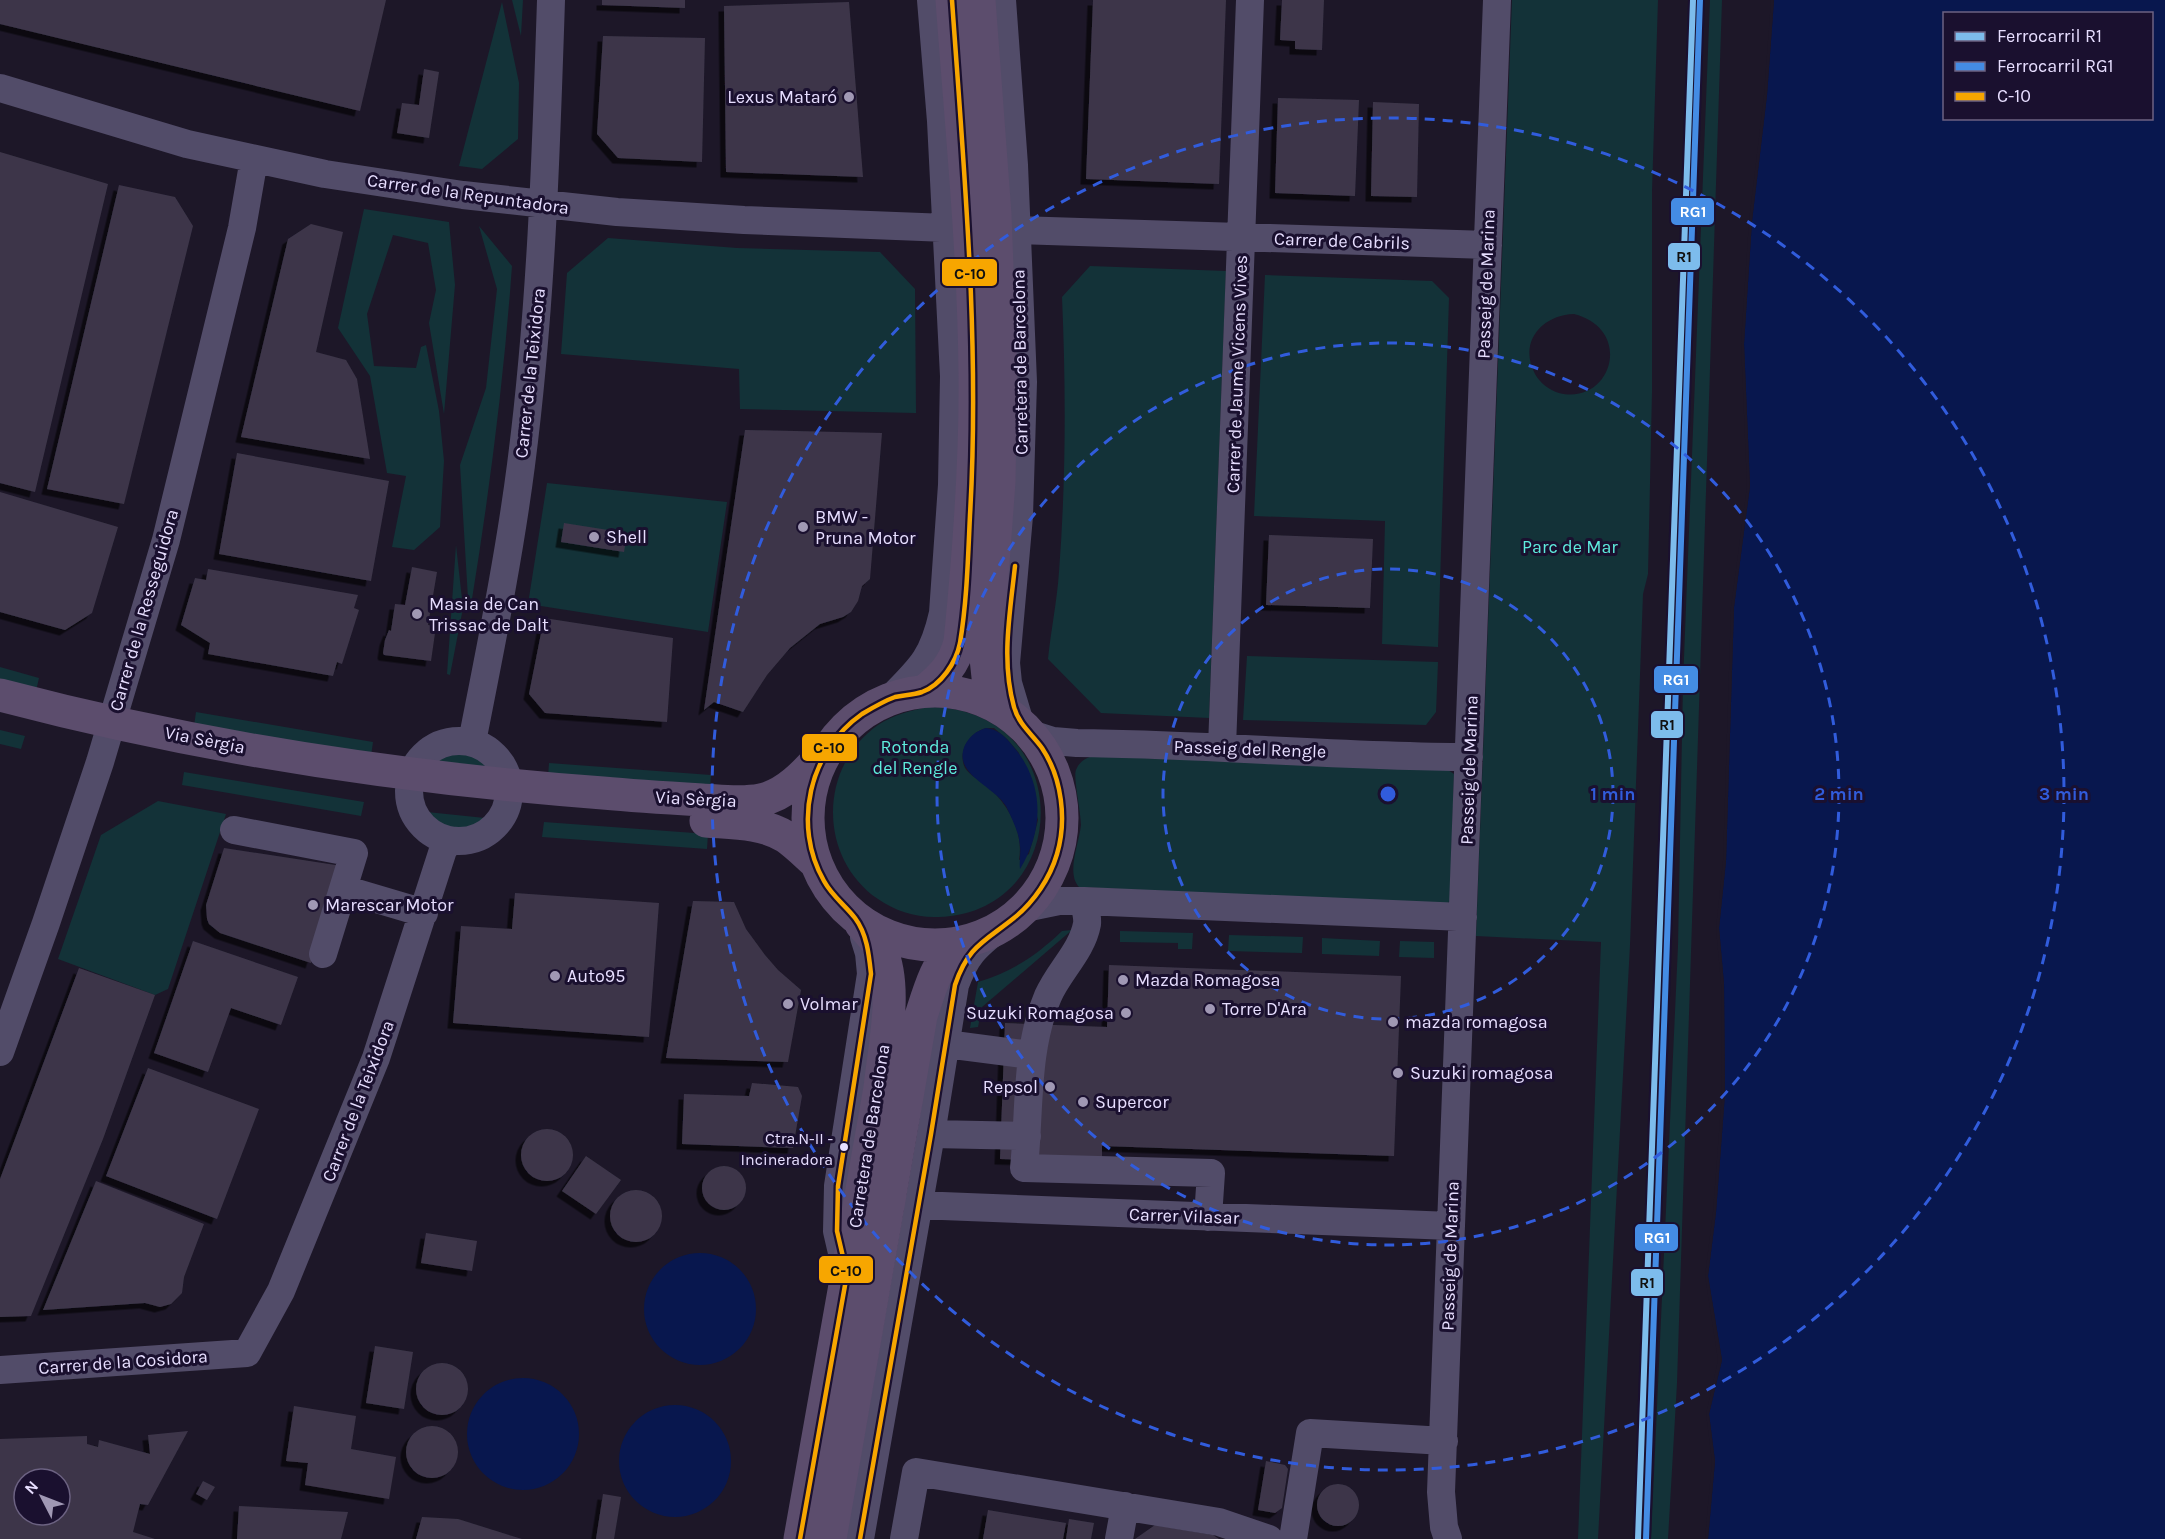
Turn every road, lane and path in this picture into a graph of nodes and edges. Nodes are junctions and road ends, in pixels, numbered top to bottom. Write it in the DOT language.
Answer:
graph roads {
  1 [pos="551,0"];
  2 [pos="931,0"];
  3 [pos="952,0"];
  4 [pos="980,0"];
  5 [pos="1002,0"];
  6 [pos="1250,0"];
  7 [pos="1497,0"];
  8 [pos="0,88"];
  9 [pos="254,159"];
  10 [pos="544,205"];
  11 [pos="947,228"];
  12 [pos="1017,230"];
  13 [pos="1242,237"];
  14 [pos="1488,245"];
  15 [pos="925,691"];
  16 [pos="0,695"];
  17 [pos="891,698"];
  18 [pos="0,717"];
  19 [pos="1016,722"];
  20 [pos="109,732"];
  21 [pos="472,742"];
  22 [pos="1222,747"];
  23 [pos="828,748"];
  24 [pos="1469,757"];
  25 [pos="410,785"];
  26 [pos="508,796"];
  27 [pos="234,830"];
  28 [pos="450,840"];
  29 [pos="815,862"];
  30 [pos="343,890"];
  31 [pos="1084,901"];
  32 [pos="1025,908"];
  33 [pos="424,913"];
  34 [pos="1463,917"];
  35 [pos="856,919"];
  36 [pos="999,928"];
  37 [pos="957,943"];
  38 [pos="323,954"];
  39 [pos="945,1044"];
  40 [pos="0,1052"];
  41 [pos="1031,1054"];
  42 [pos="931,1134"];
  43 [pos="1027,1136"];
  44 [pos="917,1205"];
  45 [pos="1208,1217"];
  46 [pos="1451,1226"];
  47 [pos="247,1353"];
  48 [pos="0,1370"];
  49 [pos="1444,1441"];
  50 [pos="1125,1506"];
  51 [pos="802,1528"];
  52 [pos="780,1539"];
  53 [pos="830,1539"];
  54 [pos="860,1539"];
  55 [pos="904,1539"];
  56 [pos="1119,1539"];
  57 [pos="1269,1539"];
  58 [pos="1293,1539"];
  59 [pos="1448,1539"];
  1 -- 10 [label="street, Carrer de la Teixidora"];
  2 -- 11 [label="street"];
  3 -- 15 [label="main road"];
  4 -- 19 [label="main road"];
  5 -- 12 [label="street, Carretera de Barcelona"];
  6 -- 13 [label="street, Carrer de Jaume Vicens Vives"];
  7 -- 14 [label="street, Passeig de Marina"];
  8 -- 9 [label="street, Carrer de la Repuntadora"];
  9 -- 10 [label="street, Carrer de la Repuntadora"];
  9 -- 20 [label="street, Carrer de la Resseguidora"];
  10 -- 11 [label="street, Carrer de la Repuntadora"];
  10 -- 21 [label="street, Carrer de la Teixidora"];
  11 -- 17 [label="street"];
  12 -- 13 [label="street, Carrer de Cabrils"];
  12 -- 19 [label="street, Carretera de Barcelona"];
  13 -- 14 [label="street, Carrer de Cabrils"];
  13 -- 22 [label="street, Carrer de Jaume Vicens Vives"];
  14 -- 24 [label="street, Passeig de Marina"];
  15 -- 17 [label="main road"];
  15 -- 19 [label="main road"];
  16 -- 20 [label="main road, Via Sèrgia"];
  17 -- 23 [label="main road"];
  18 -- 20 [label="main road, Via Sèrgia"];
  19 -- 22 [label="street, Passeig del Rengle"];
  19 -- 32 [label="main road"];
  20 -- 25 [label="main road, Via Sèrgia"];
  20 -- 40 [label="street, Carrer de la Resseguidora"];
  21 -- 25 [label="street"];
  21 -- 26 [label="street"];
  22 -- 24 [label="street, Passeig del Rengle"];
  23 -- 26 [label="main road, Via Sèrgia"];
  23 -- 29 [label="main road"];
  24 -- 34 [label="street, Passeig de Marina"];
  25 -- 26 [label="main road, Via Sèrgia"];
  25 -- 28 [label="street"];
  26 -- 28 [label="street"];
  26 -- 29 [label="main road, Via Sèrgia"];
  27 -- 30 [label="street"];
  28 -- 33 [label="street, Carrer de la Teixidora"];
  29 -- 35 [label="main road"];
  30 -- 33 [label="street"];
  30 -- 38 [label="street"];
  31 -- 32 [label="street"];
  31 -- 34 [label="street"];
  31 -- 41 [label="street"];
  32 -- 36 [label="main road"];
  33 -- 47 [label="street, Carrer de la Teixidora"];
  34 -- 46 [label="street, Passeig de Marina"];
  35 -- 37 [label="main road"];
  35 -- 51 [label="main road, Carretera de Barcelona"];
  36 -- 37 [label="main road"];
  36 -- 39 [label="street"];
  37 -- 53 [label="main road, Carretera de Barcelona"];
  39 -- 41 [label="street"];
  39 -- 42 [label="street"];
  41 -- 43 [label="street"];
  42 -- 43 [label="street"];
  42 -- 44 [label="street"];
  43 -- 45 [label="street"];
  44 -- 45 [label="street, Carrer Vilasar"];
  44 -- 54 [label="street"];
  45 -- 46 [label="street, Carrer Vilasar"];
  46 -- 49 [label="street, Passeig de Marina"];
  47 -- 48 [label="street, Carrer de la Cosidora"];
  49 -- 58 [label="street"];
  49 -- 59 [label="street, Passeig de Marina"];
  50 -- 55 [label="street"];
  50 -- 56 [label="street"];
  50 -- 57 [label="street"];
  51 -- 52 [label="street"];
}
